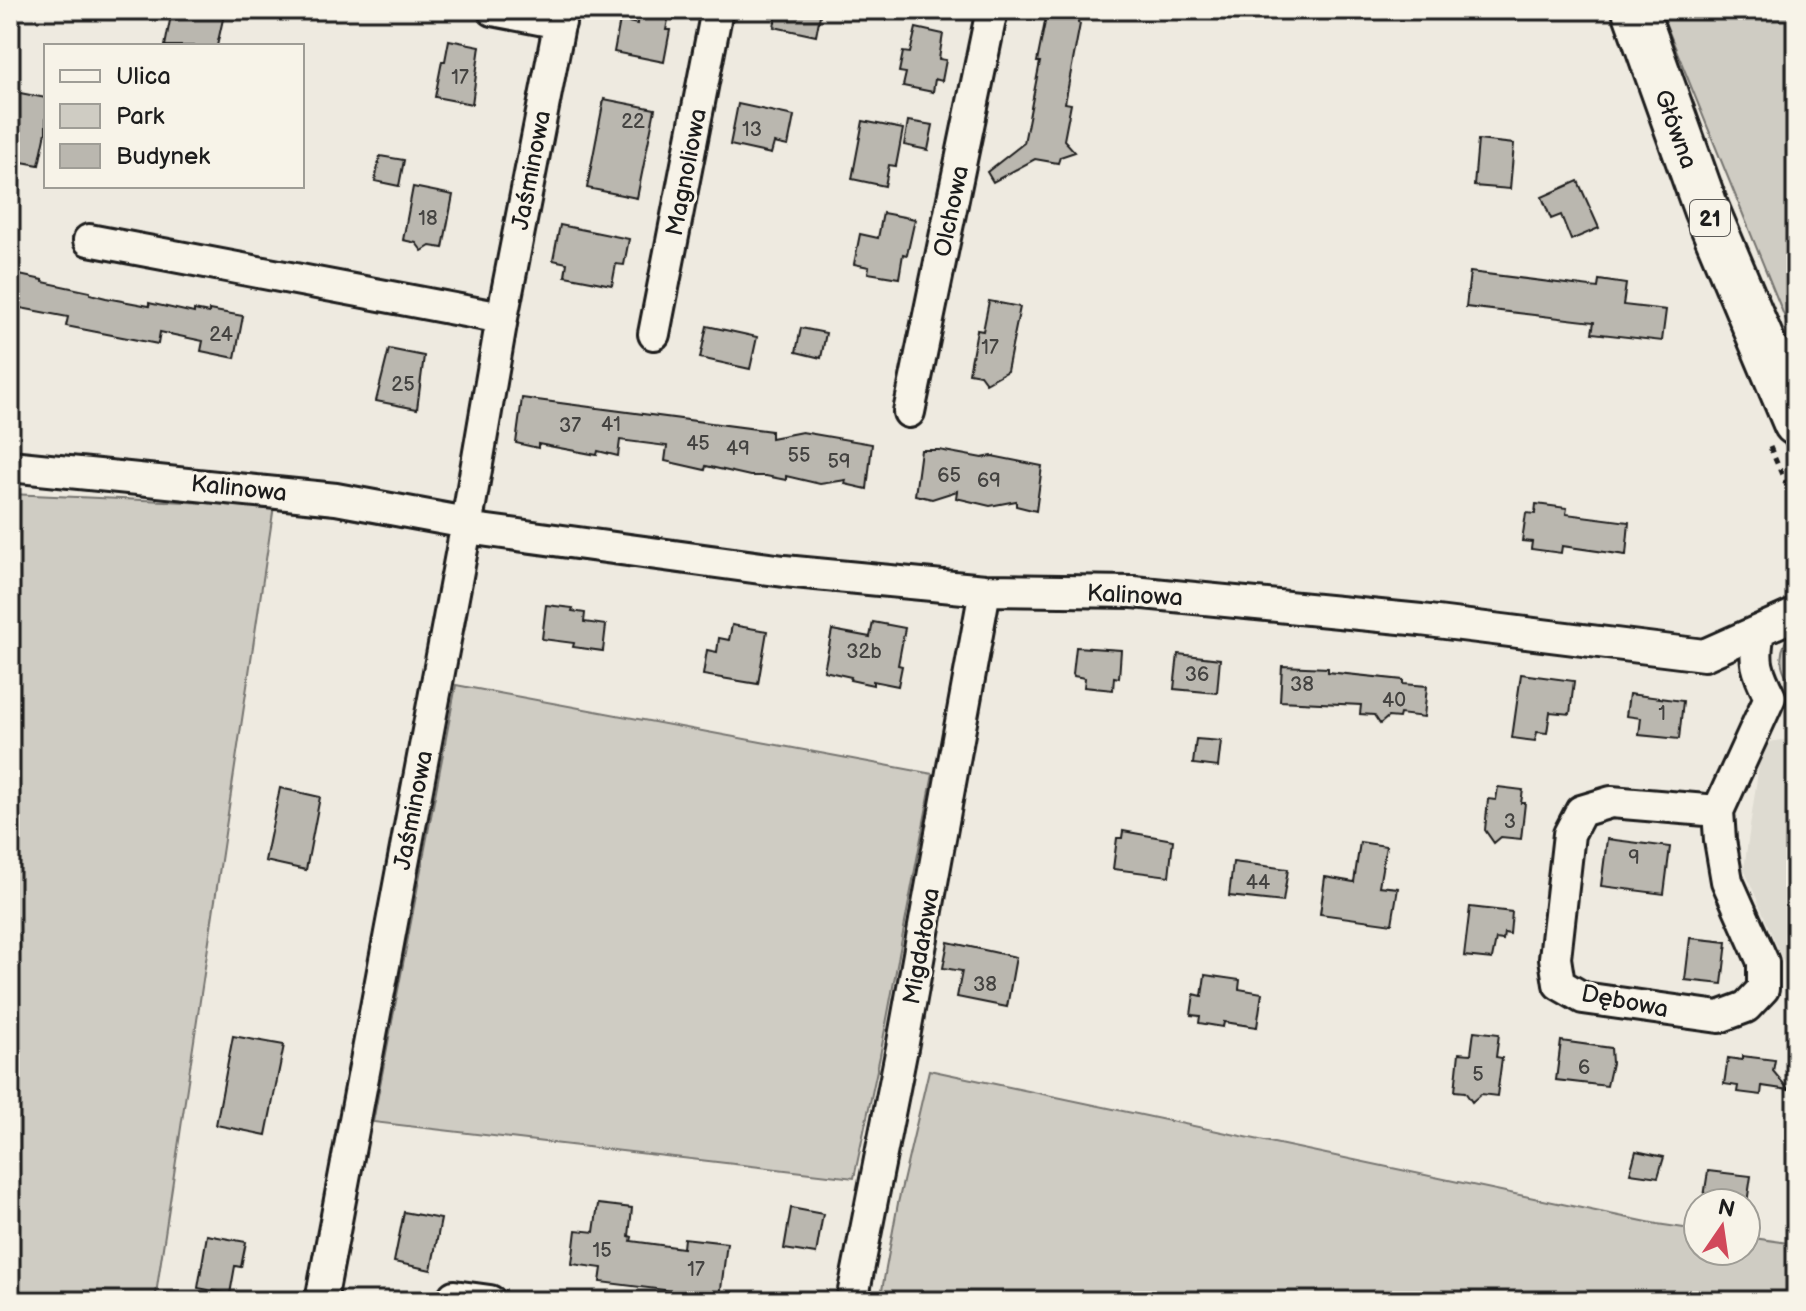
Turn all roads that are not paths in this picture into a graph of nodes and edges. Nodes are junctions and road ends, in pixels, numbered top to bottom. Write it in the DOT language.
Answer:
graph roads {
  1 [pos="493,10"];
  2 [pos="717,10"];
  3 [pos="992,10"];
  4 [pos="1635,10"];
  5 [pos="561,16"];
  6 [pos="89,240"];
  7 [pos="502,318"];
  8 [pos="654,334"];
  9 [pos="909,412"];
  10 [pos="1796,423"];
  11 [pos="10,466"];
  12 [pos="466,526"];
  13 [pos="985,590"];
  14 [pos="1796,614"];
  15 [pos="1759,632"];
  16 [pos="1783,700"];
  17 [pos="1718,811"];
  18 [pos="454,1296"];
  19 [pos="321,1301"];
  20 [pos="490,1301"];
  21 [pos="852,1301"];
  1 -- 5 [label="street, Jaśminowa"];
  2 -- 8 [label="street, Magnoliowa"];
  3 -- 9 [label="street, Olchowa"];
  4 -- 10 [label="main road, Główna / 21"];
  5 -- 7 [label="street, Jaśminowa"];
  6 -- 7 [label="street"];
  7 -- 12 [label="street, Jaśminowa"];
  11 -- 12 [label="street, Kalinowa"];
  12 -- 13 [label="street, Kalinowa"];
  12 -- 19 [label="street, Jaśminowa"];
  13 -- 15 [label="street, Kalinowa"];
  13 -- 21 [label="street, Migdałowa"];
  14 -- 15 [label="street, Kalinowa"];
  15 -- 16 [label="street"];
  16 -- 17 [label="street"];
  17 -- 17 [label="street, Dębowa"];
  18 -- 20 [label="street"];
}
